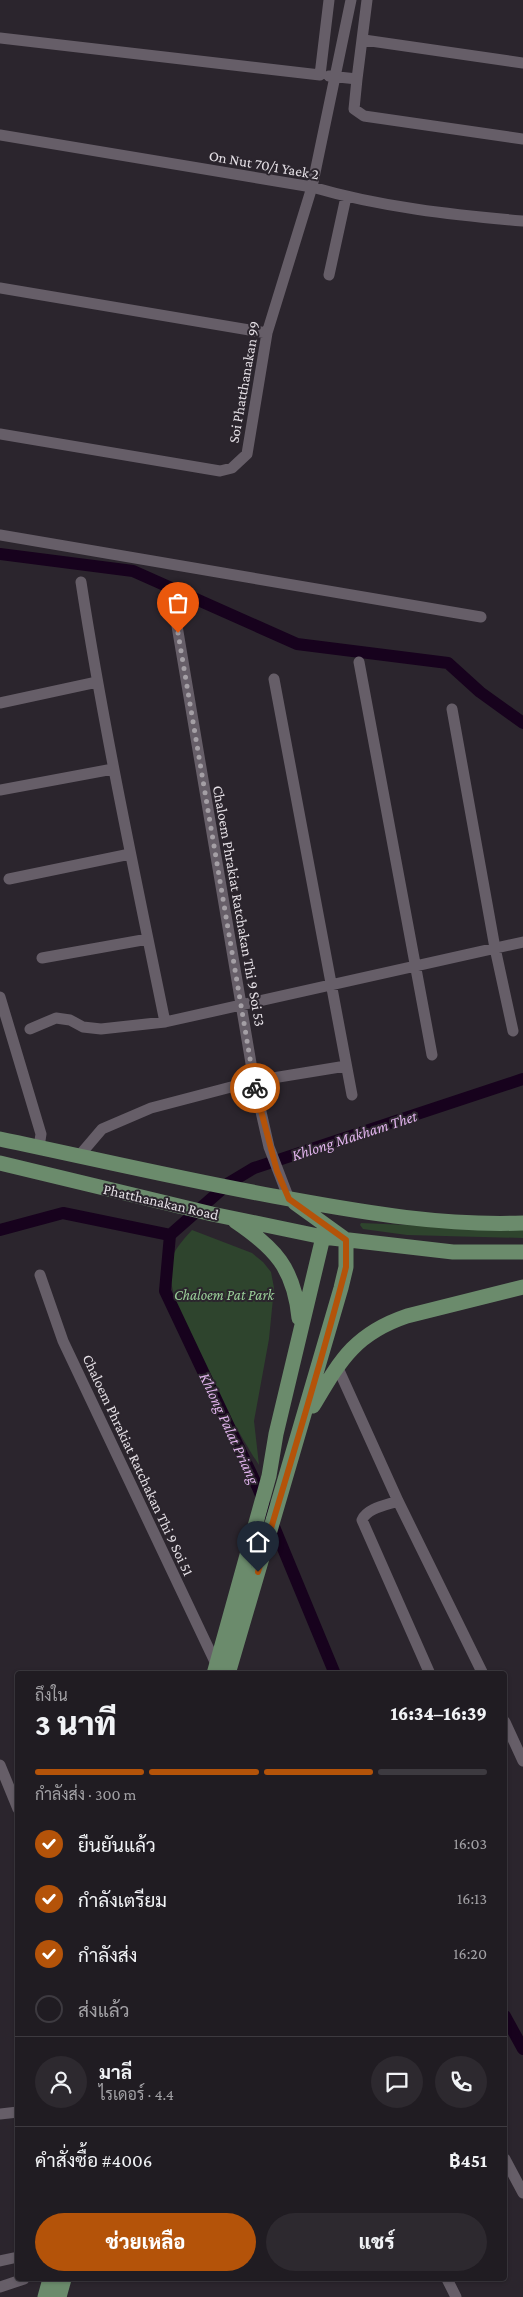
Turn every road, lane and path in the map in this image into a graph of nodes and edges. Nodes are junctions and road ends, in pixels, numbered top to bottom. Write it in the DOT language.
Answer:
graph roads {
  1 [pos="329,0"];
  2 [pos="351,0"];
  3 [pos="367,0"];
  4 [pos="0,38"];
  5 [pos="364,40"];
  6 [pos="523,63"];
  7 [pos="320,75"];
  8 [pos="334,77"];
  9 [pos="357,79"];
  10 [pos="0,136"];
  11 [pos="523,140"];
  12 [pos="312,187"];
  13 [pos="346,197"];
  14 [pos="523,221"];
  15 [pos="329,275"];
  16 [pos="0,288"];
  17 [pos="266,333"];
  18 [pos="0,434"];
  19 [pos="0,535"];
  20 [pos="81,582"];
  21 [pos="174,614"];
  22 [pos="481,618"];
  23 [pos="358,662"];
  24 [pos="274,679"];
  25 [pos="97,682"];
  26 [pos="0,703"];
  27 [pos="452,709"];
  28 [pos="113,769"];
  29 [pos="0,790"];
  30 [pos="130,854"];
  31 [pos="9,879"];
  32 [pos="148,939"];
  33 [pos="523,942"];
  34 [pos="495,948"];
  35 [pos="42,958"];
  36 [pos="414,967"];
  37 [pos="330,986"];
  38 [pos="0,997"];
  39 [pos="240,1006"];
  40 [pos="165,1022"];
  41 [pos="30,1029"];
  42 [pos="513,1031"];
  43 [pos="432,1056"];
  44 [pos="346,1066"];
  45 [pos="254,1081"];
  46 [pos="352,1095"];
  47 [pos="0,1139"];
  48 [pos="39,1147"];
  49 [pos="79,1156"];
  50 [pos="0,1163"];
  51 [pos="289,1199"];
  52 [pos="366,1213"];
  53 [pos="228,1217"];
  54 [pos="523,1223"];
  55 [pos="328,1233"];
  56 [pos="346,1240"];
  57 [pos="523,1252"];
  58 [pos="40,1275"];
  59 [pos="523,1287"];
  60 [pos="300,1327"];
  61 [pos="337,1366"];
  62 [pos="302,1425"];
  63 [pos="398,1501"];
  64 [pos="257,1551"];
  65 [pos="215,1669"];
  66 [pos="229,1671"];
  67 [pos="429,1671"];
  68 [pos="482,1671"];
  69 [pos="507,1726"];
  70 [pos="523,1761"];
  71 [pos="1,1771"];
  72 [pos="15,1801"];
  73 [pos="15,2112"];
  74 [pos="0,2114"];
  75 [pos="507,2163"];
  76 [pos="523,2192"];
  77 [pos="15,2258"];
  78 [pos="0,2261"];
  79 [pos="18,2281"];
  80 [pos="49,2281"];
  81 [pos="63,2281"];
  82 [pos="448,2281"];
  83 [pos="0,2287"];
  84 [pos="45,2297"];
  85 [pos="59,2297"];
  86 [pos="456,2297"];
  1 -- 7 [label="street"];
  2 -- 8 [label="street, Soi Phatthanakan 99"];
  3 -- 5 [label="street"];
  4 -- 7 [label="street"];
  5 -- 6 [label="street"];
  5 -- 9 [label="street"];
  7 -- 8 [label="street"];
  8 -- 9 [label="street"];
  8 -- 12 [label="street, Soi Phatthanakan 99"];
  9 -- 11 [label="street"];
  10 -- 12 [label="street, On Nut 70/1 Yaek 2"];
  12 -- 13 [label="street, On Nut 70/1 Yaek 2"];
  12 -- 17 [label="street, Soi Phatthanakan 99"];
  13 -- 14 [label="street, On Nut 70/1 Yaek 2"];
  13 -- 15 [label="street"];
  16 -- 17 [label="street"];
  17 -- 18 [label="street, Soi Phatthanakan 99"];
  19 -- 22 [label="street"];
  20 -- 25 [label="street"];
  21 -- 39 [label="street, Chaloem Phrakiat Ratchakan Thi 9 Soi 53"];
  23 -- 36 [label="street"];
  24 -- 37 [label="street"];
  25 -- 26 [label="street"];
  25 -- 28 [label="street"];
  27 -- 34 [label="street"];
  28 -- 29 [label="street"];
  28 -- 30 [label="street"];
  30 -- 31 [label="street"];
  30 -- 32 [label="street"];
  32 -- 35 [label="street"];
  32 -- 40 [label="street"];
  33 -- 34 [label="street"];
  34 -- 36 [label="street"];
  34 -- 42 [label="street"];
  36 -- 37 [label="street"];
  36 -- 43 [label="street"];
  37 -- 39 [label="street"];
  37 -- 44 [label="street"];
  38 -- 48 [label="street"];
  39 -- 40 [label="street"];
  39 -- 45 [label="street, Chaloem Phrakiat Ratchakan Thi 9 Soi 53"];
  40 -- 41 [label="street"];
  44 -- 45 [label="street"];
  44 -- 46 [label="street"];
  45 -- 49 [label="street"];
  45 -- 51 [label="street, Chaloem Phrakiat Ratchakan Thi 9 Soi 53"];
  47 -- 48 [label="main road, Phatthanakan Road"];
  48 -- 49 [label="main road, Phatthanakan Road"];
  49 -- 51 [label="main road, Phatthanakan Road"];
  50 -- 53 [label="main road, Phatthanakan Road"];
  51 -- 52 [label="main road, Phatthanakan Road"];
  51 -- 55 [label="main road"];
  52 -- 54 [label="main road, Phatthanakan Road"];
  52 -- 55 [label="main road"];
  53 -- 55 [label="main road, Phatthanakan Road"];
  53 -- 60 [label="main road"];
  55 -- 56 [label="main road, Phatthanakan Road"];
  55 -- 60 [label="main road"];
  56 -- 57 [label="main road, Phatthanakan Road"];
  56 -- 62 [label="main road"];
  58 -- 65 [label="street, Chaloem Phrakiat Ratchakan Thi 9 Soi 51"];
  59 -- 61 [label="main road"];
  60 -- 64 [label="main road"];
  61 -- 62 [label="main road"];
  61 -- 63 [label="street"];
  62 -- 64 [label="main road"];
  63 -- 67 [label="street"];
  63 -- 68 [label="street"];
  64 -- 65 [label="main road"];
  64 -- 66 [label="main road"];
  69 -- 70 [label="street"];
  71 -- 72 [label="street"];
  73 -- 74 [label="street"];
  75 -- 76 [label="street"];
  77 -- 78 [label="street"];
  79 -- 83 [label="street"];
  80 -- 84 [label="main road"];
  81 -- 85 [label="main road"];
  82 -- 86 [label="street"];
}
